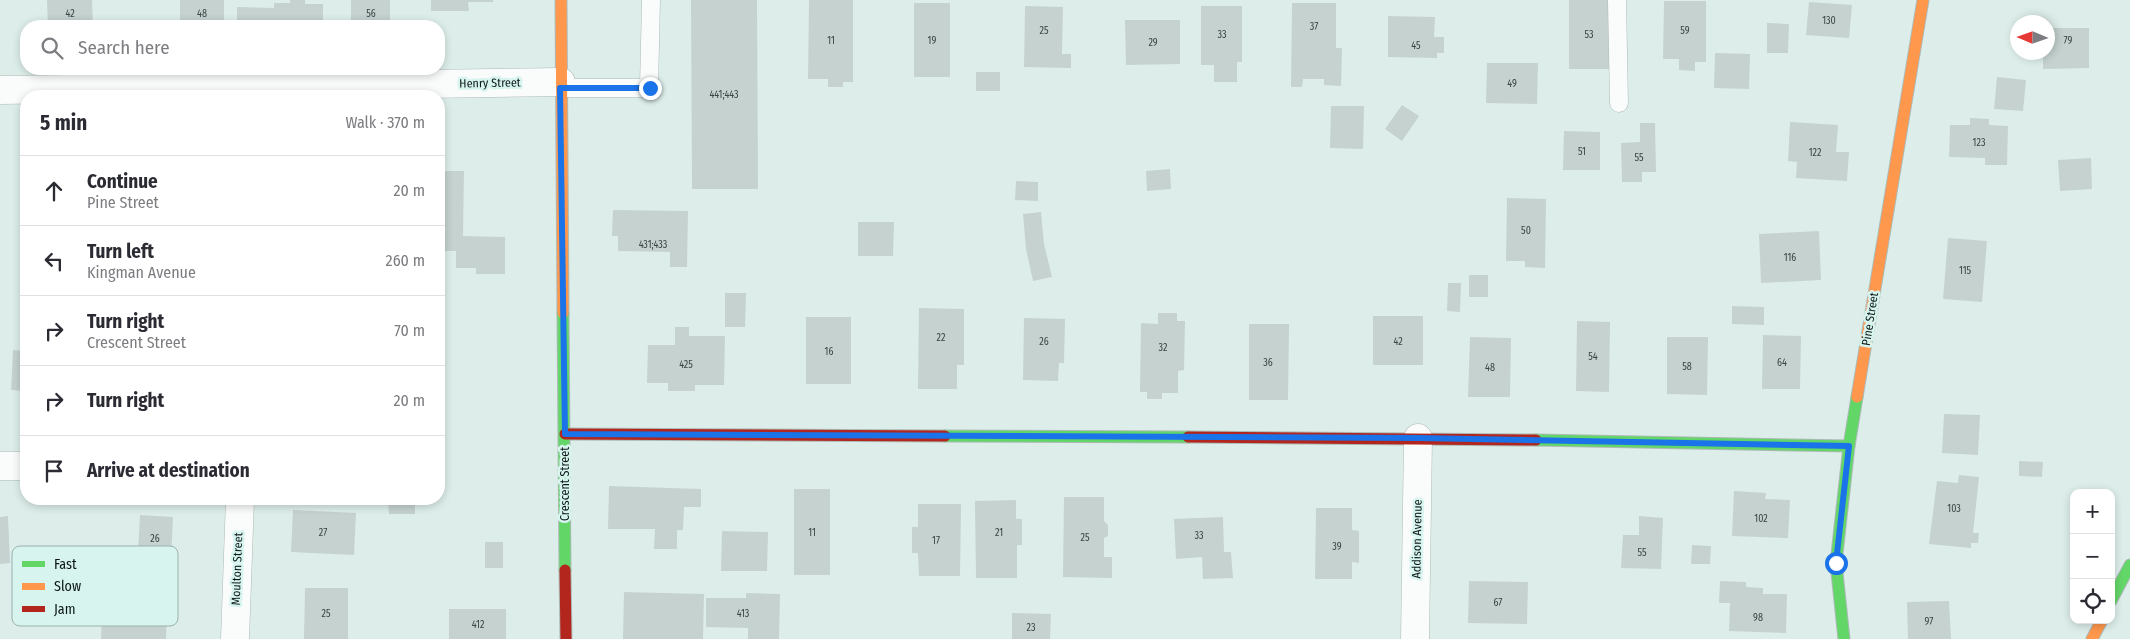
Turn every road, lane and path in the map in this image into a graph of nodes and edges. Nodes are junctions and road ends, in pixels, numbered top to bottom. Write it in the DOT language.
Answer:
graph roads {
  1 [pos="561,0"];
  2 [pos="651,0"];
  3 [pos="1617,0"];
  4 [pos="1923,0"];
  5 [pos="560,85"];
  6 [pos="0,90"];
  7 [pos="20,90"];
  8 [pos="306,90"];
  9 [pos="1619,103"];
  10 [pos="565,434"];
  11 [pos="1418,438"];
  12 [pos="1849,446"];
  13 [pos="0,466"];
  14 [pos="20,466"];
  15 [pos="240,505"];
  16 [pos="2130,564"];
  17 [pos="2115,593"];
  18 [pos="2100,624"];
  19 [pos="235,639"];
  20 [pos="566,639"];
  21 [pos="1415,639"];
  22 [pos="1844,639"];
  23 [pos="2092,639"];
  1 -- 5 [label="street, Crescent Street"];
  2 -- 5 [label="lane"];
  3 -- 9 [label="lane"];
  4 -- 12 [label="street, Pine Street"];
  5 -- 8 [label="street, Henry Street"];
  5 -- 10 [label="street, Crescent Street"];
  6 -- 7 [label="street, Henry Street"];
  10 -- 11 [label="street"];
  10 -- 20 [label="street, Crescent Street"];
  11 -- 12 [label="street"];
  11 -- 21 [label="street, Addison Avenue"];
  12 -- 22 [label="street, Pine Street"];
  13 -- 14 [label="street"];
  15 -- 19 [label="street, Moulton Street"];
  16 -- 17 [label="street"];
  18 -- 23 [label="street"];
}
